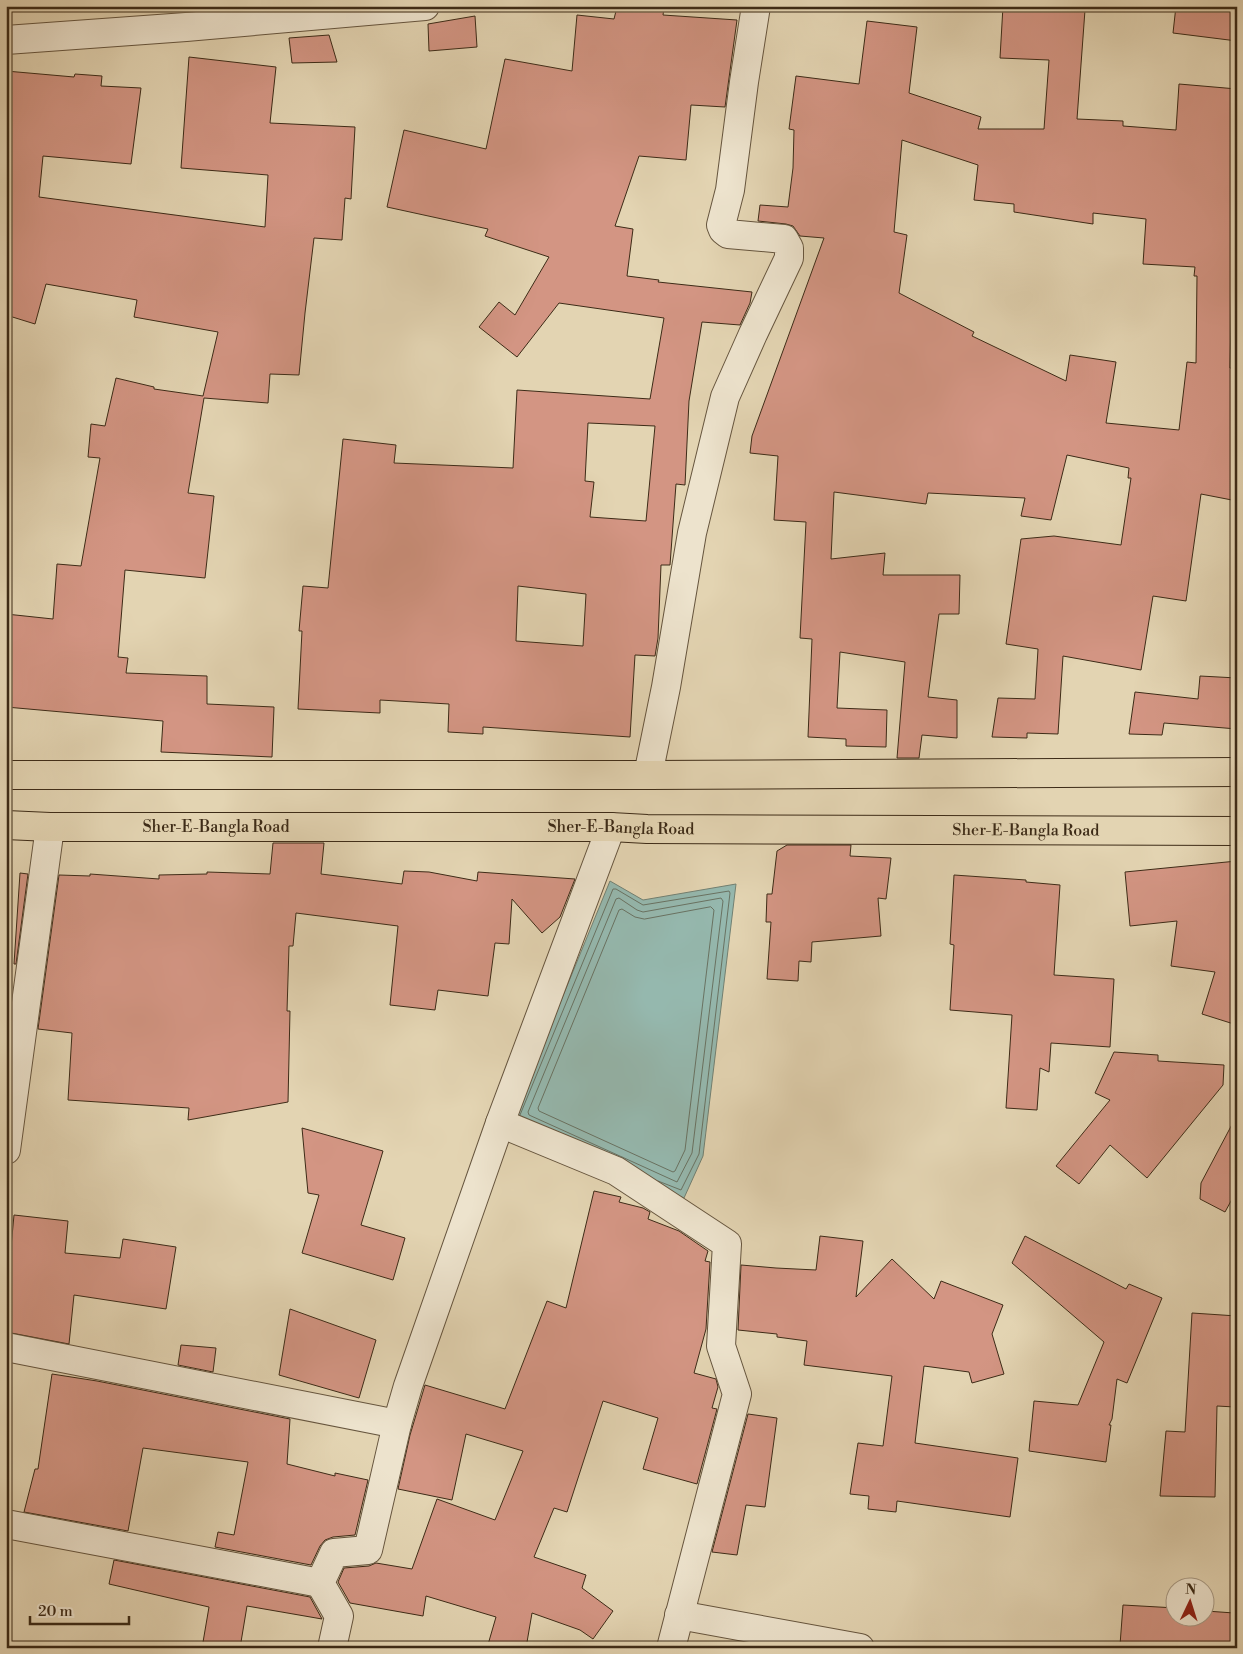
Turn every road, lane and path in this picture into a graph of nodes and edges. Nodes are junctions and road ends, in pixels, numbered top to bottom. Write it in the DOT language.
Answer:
graph roads {
  1 [pos="425,6"];
  2 [pos="756,6"];
  3 [pos="192,17"];
  4 [pos="6,40"];
  5 [pos="1237,772"];
  6 [pos="6,775"];
  7 [pos="648,776"];
  8 [pos="6,825"];
  9 [pos="50,826"];
  10 [pos="611,827"];
  11 [pos="1237,831"];
  12 [pos="500,1124"];
  13 [pos="6,1150"];
  14 [pos="6,1347"];
  15 [pos="397,1424"];
  16 [pos="6,1524"];
  17 [pos="320,1582"];
  18 [pos="679,1615"];
  19 [pos="332,1648"];
  20 [pos="670,1648"];
  21 [pos="860,1648"];
  1 -- 3 [label="street"];
  2 -- 7 [label="street"];
  3 -- 4 [label="street"];
  5 -- 7 [label="highway"];
  6 -- 7 [label="highway"];
  8 -- 9 [label="highway, Sher-E-Bangla Road"];
  9 -- 10 [label="highway, Sher-E-Bangla Road"];
  9 -- 13 [label="street"];
  10 -- 11 [label="highway, Sher-E-Bangla Road"];
  10 -- 12 [label="street"];
  12 -- 15 [label="street"];
  12 -- 18 [label="street"];
  14 -- 15 [label="street"];
  15 -- 17 [label="street"];
  16 -- 17 [label="street"];
  17 -- 19 [label="street"];
  18 -- 20 [label="street"];
  18 -- 21 [label="street"];
}
